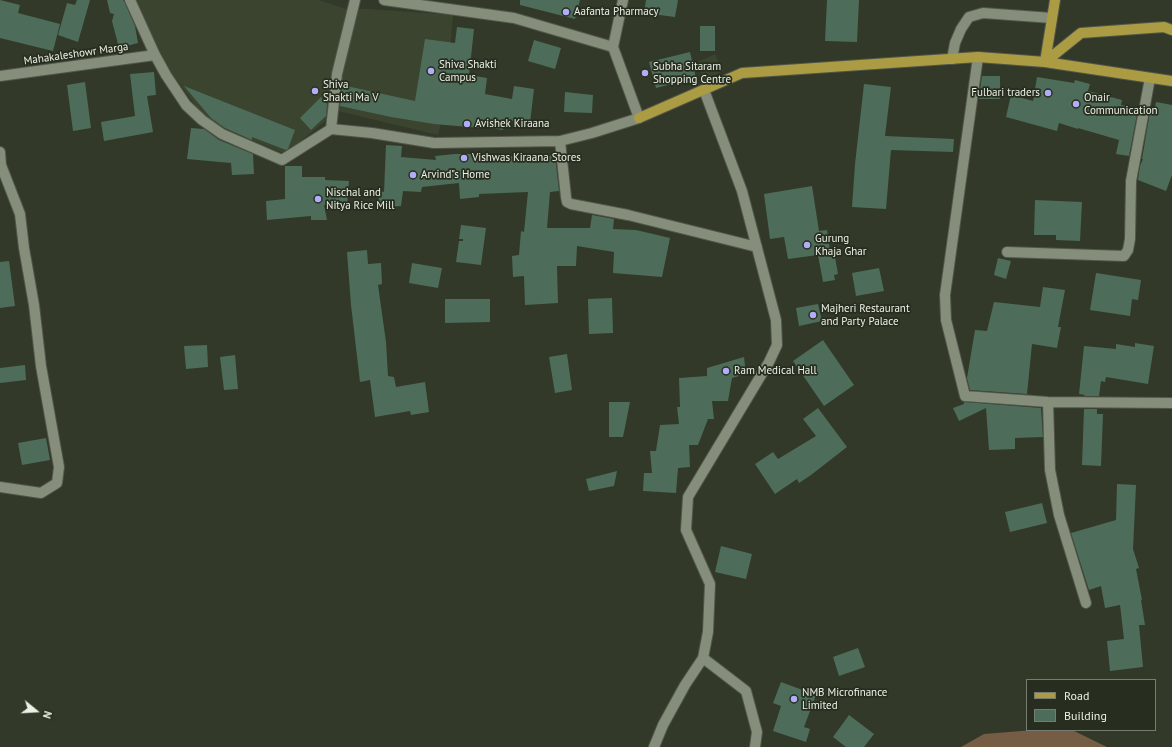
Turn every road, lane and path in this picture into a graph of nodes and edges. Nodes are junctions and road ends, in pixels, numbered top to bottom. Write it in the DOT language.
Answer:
graph roads {
  1 [pos="130,0"];
  2 [pos="355,0"];
  3 [pos="384,0"];
  4 [pos="622,0"];
  5 [pos="1055,0"];
  6 [pos="1052,18"];
  7 [pos="1172,30"];
  8 [pos="613,48"];
  9 [pos="155,55"];
  10 [pos="978,57"];
  11 [pos="952,59"];
  12 [pos="1045,62"];
  13 [pos="0,76"];
  14 [pos="1150,78"];
  15 [pos="1172,81"];
  16 [pos="704,90"];
  17 [pos="639,118"];
  18 [pos="331,130"];
  19 [pos="560,141"];
  20 [pos="0,152"];
  21 [pos="757,247"];
  22 [pos="1007,252"];
  23 [pos="1048,402"];
  24 [pos="1172,403"];
  25 [pos="0,487"];
  26 [pos="1086,603"];
  27 [pos="703,658"];
  28 [pos="654,747"];
  29 [pos="755,747"];
  1 -- 9 [label="street"];
  2 -- 18 [label="street"];
  3 -- 8 [label="street"];
  4 -- 8 [label="street"];
  5 -- 6 [label="main road"];
  6 -- 11 [label="street"];
  6 -- 12 [label="main road"];
  7 -- 12 [label="main road"];
  8 -- 17 [label="street"];
  9 -- 13 [label="street, Mahakaleshowr Marga"];
  9 -- 18 [label="street"];
  10 -- 11 [label="main road"];
  10 -- 12 [label="main road"];
  10 -- 23 [label="street"];
  11 -- 16 [label="main road"];
  12 -- 14 [label="main road"];
  14 -- 15 [label="main road"];
  14 -- 22 [label="street"];
  16 -- 17 [label="main road"];
  16 -- 21 [label="street"];
  17 -- 19 [label="street"];
  18 -- 19 [label="street"];
  19 -- 21 [label="street"];
  20 -- 25 [label="street"];
  21 -- 27 [label="street"];
  23 -- 24 [label="street"];
  23 -- 26 [label="street"];
  27 -- 28 [label="street"];
  27 -- 29 [label="street"];
}
